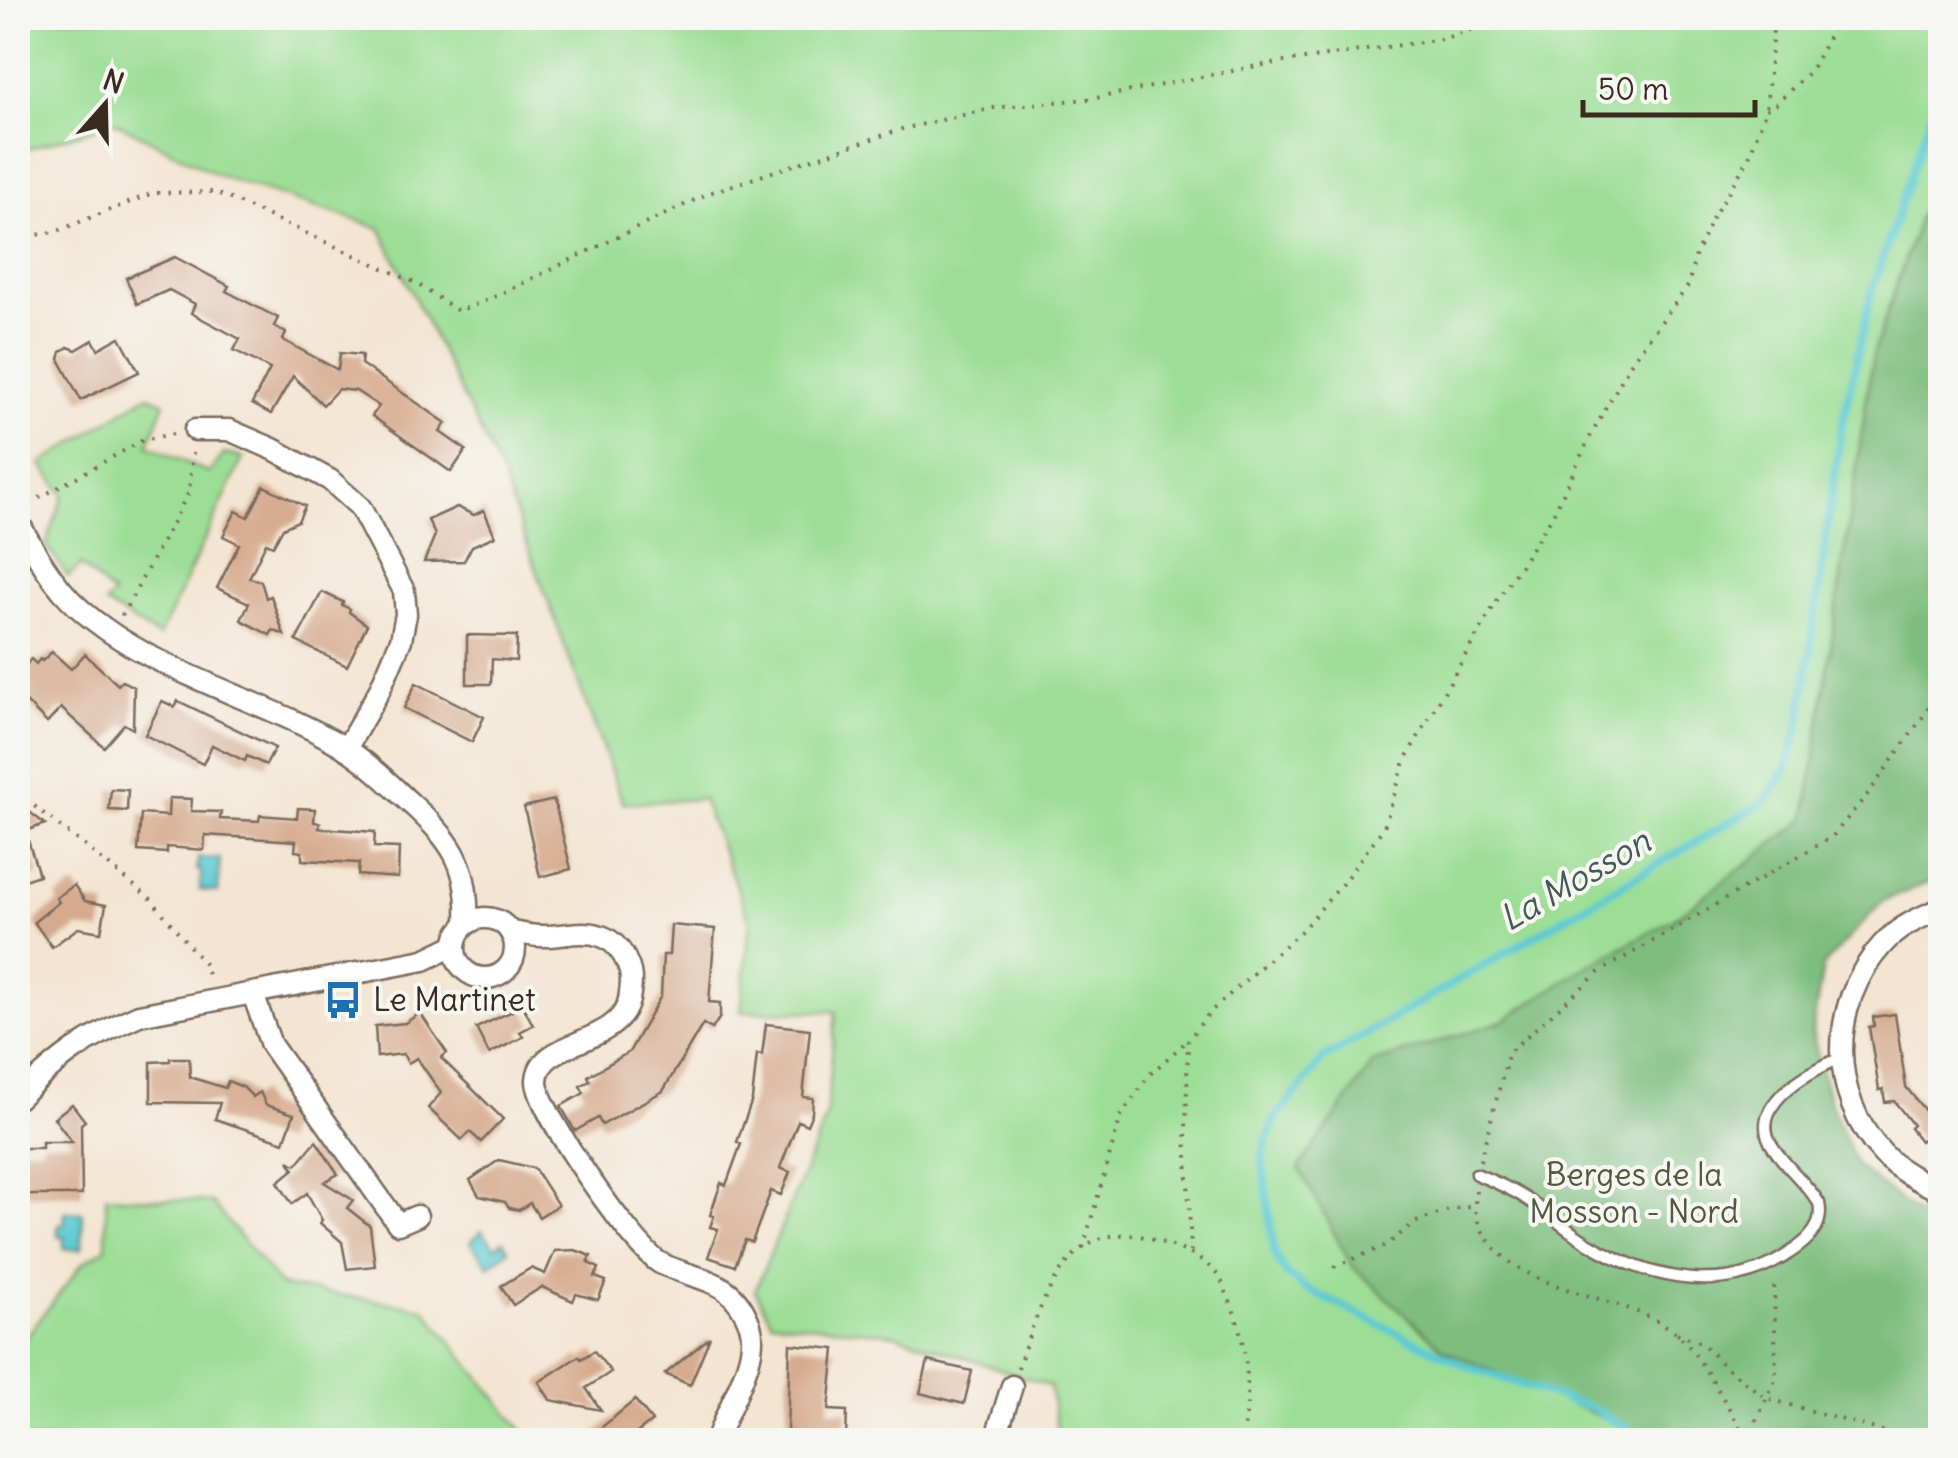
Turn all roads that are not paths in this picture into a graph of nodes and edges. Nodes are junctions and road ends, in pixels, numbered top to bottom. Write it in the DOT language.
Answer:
graph roads {
  1 [pos="195,430"];
  2 [pos="18,521"];
  3 [pos="346,748"];
  4 [pos="1940,909"];
  5 [pos="476,920"];
  6 [pos="513,941"];
  7 [pos="457,954"];
  8 [pos="253,994"];
  9 [pos="1840,1058"];
  10 [pos="18,1098"];
  11 [pos="1476,1174"];
  12 [pos="1940,1190"];
  13 [pos="417,1216"];
  14 [pos="1012,1386"];
  15 [pos="717,1440"];
  16 [pos="995,1440"];
  1 -- 3 [label="street"];
  2 -- 3 [label="street"];
  3 -- 5 [label="street"];
  4 -- 9 [label="street"];
  5 -- 6 [label="street"];
  5 -- 7 [label="street"];
  6 -- 7 [label="street"];
  6 -- 15 [label="street"];
  7 -- 8 [label="street"];
  8 -- 10 [label="street"];
  8 -- 13 [label="street"];
  9 -- 11 [label="lane"];
  9 -- 12 [label="street"];
  14 -- 16 [label="street"];
}
